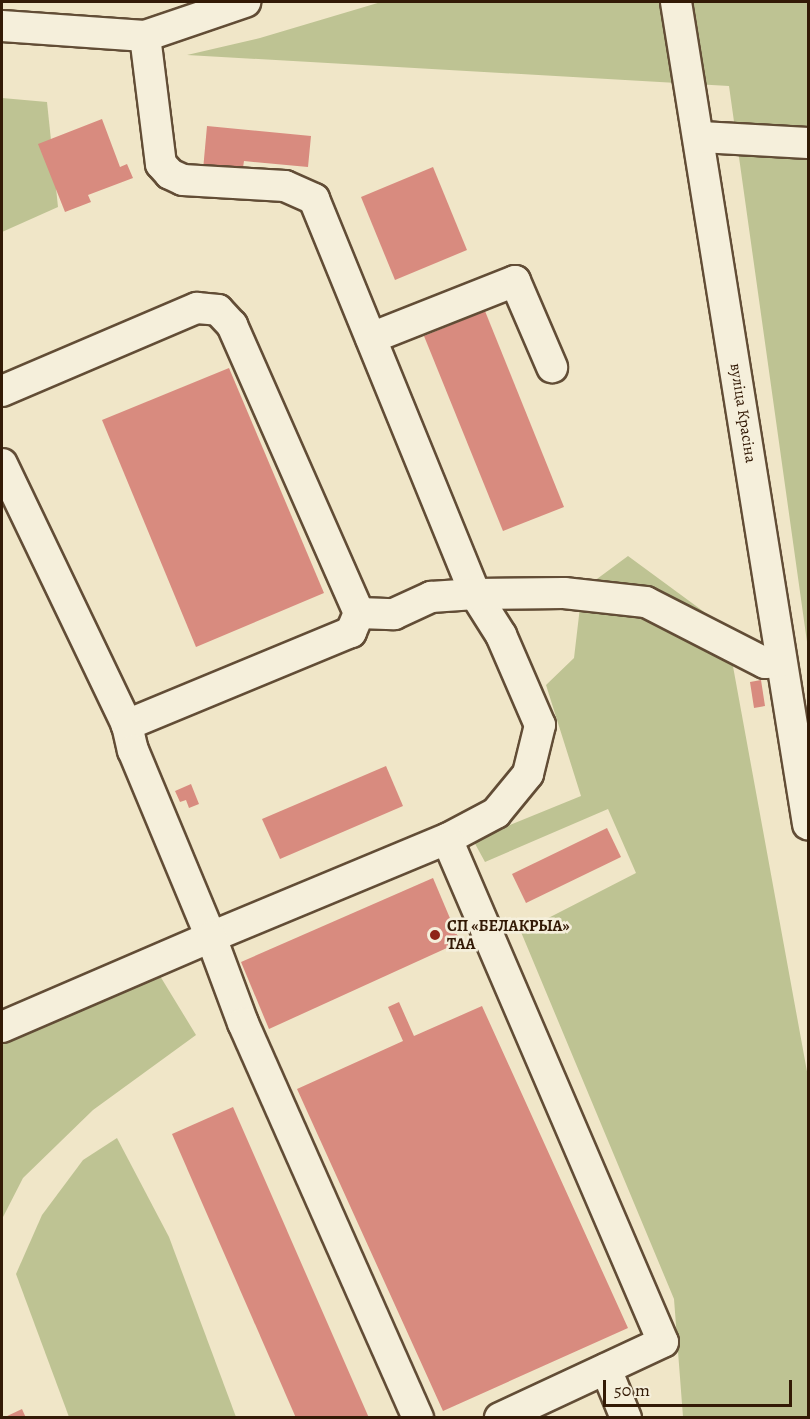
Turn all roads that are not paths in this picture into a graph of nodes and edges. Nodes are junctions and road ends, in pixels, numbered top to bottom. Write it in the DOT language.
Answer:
graph roads {
  1 [pos="245,2"];
  2 [pos="676,2"];
  3 [pos="2,26"];
  4 [pos="145,36"];
  5 [pos="701,137"];
  6 [pos="808,143"];
  7 [pos="371,338"];
  8 [pos="552,367"];
  9 [pos="2,391"];
  10 [pos="2,464"];
  11 [pos="475,594"];
  12 [pos="532,594"];
  13 [pos="359,613"];
  14 [pos="501,635"];
  15 [pos="781,661"];
  16 [pos="127,725"];
  17 [pos="808,824"];
  18 [pos="447,839"];
  19 [pos="211,938"];
  20 [pos="2,1027"];
  21 [pos="606,1369"];
  22 [pos="418,1418"];
  23 [pos="501,1418"];
  24 [pos="626,1418"];
  1 -- 4 [label="street"];
  2 -- 5 [label="street, вуліца Красіна"];
  3 -- 4 [label="street"];
  4 -- 7 [label="street"];
  5 -- 6 [label="street"];
  5 -- 15 [label="street, вуліца Красіна"];
  7 -- 8 [label="street"];
  7 -- 11 [label="street"];
  9 -- 13 [label="street"];
  10 -- 16 [label="street"];
  11 -- 12 [label="street"];
  11 -- 13 [label="street"];
  11 -- 14 [label="street"];
  12 -- 14 [label="street"];
  12 -- 15 [label="street"];
  13 -- 16 [label="street"];
  14 -- 18 [label="street"];
  15 -- 17 [label="street, вуліца Красіна"];
  16 -- 19 [label="street"];
  18 -- 19 [label="street"];
  18 -- 21 [label="street"];
  19 -- 20 [label="street"];
  19 -- 22 [label="street"];
  21 -- 23 [label="street"];
  21 -- 24 [label="street"];
}
